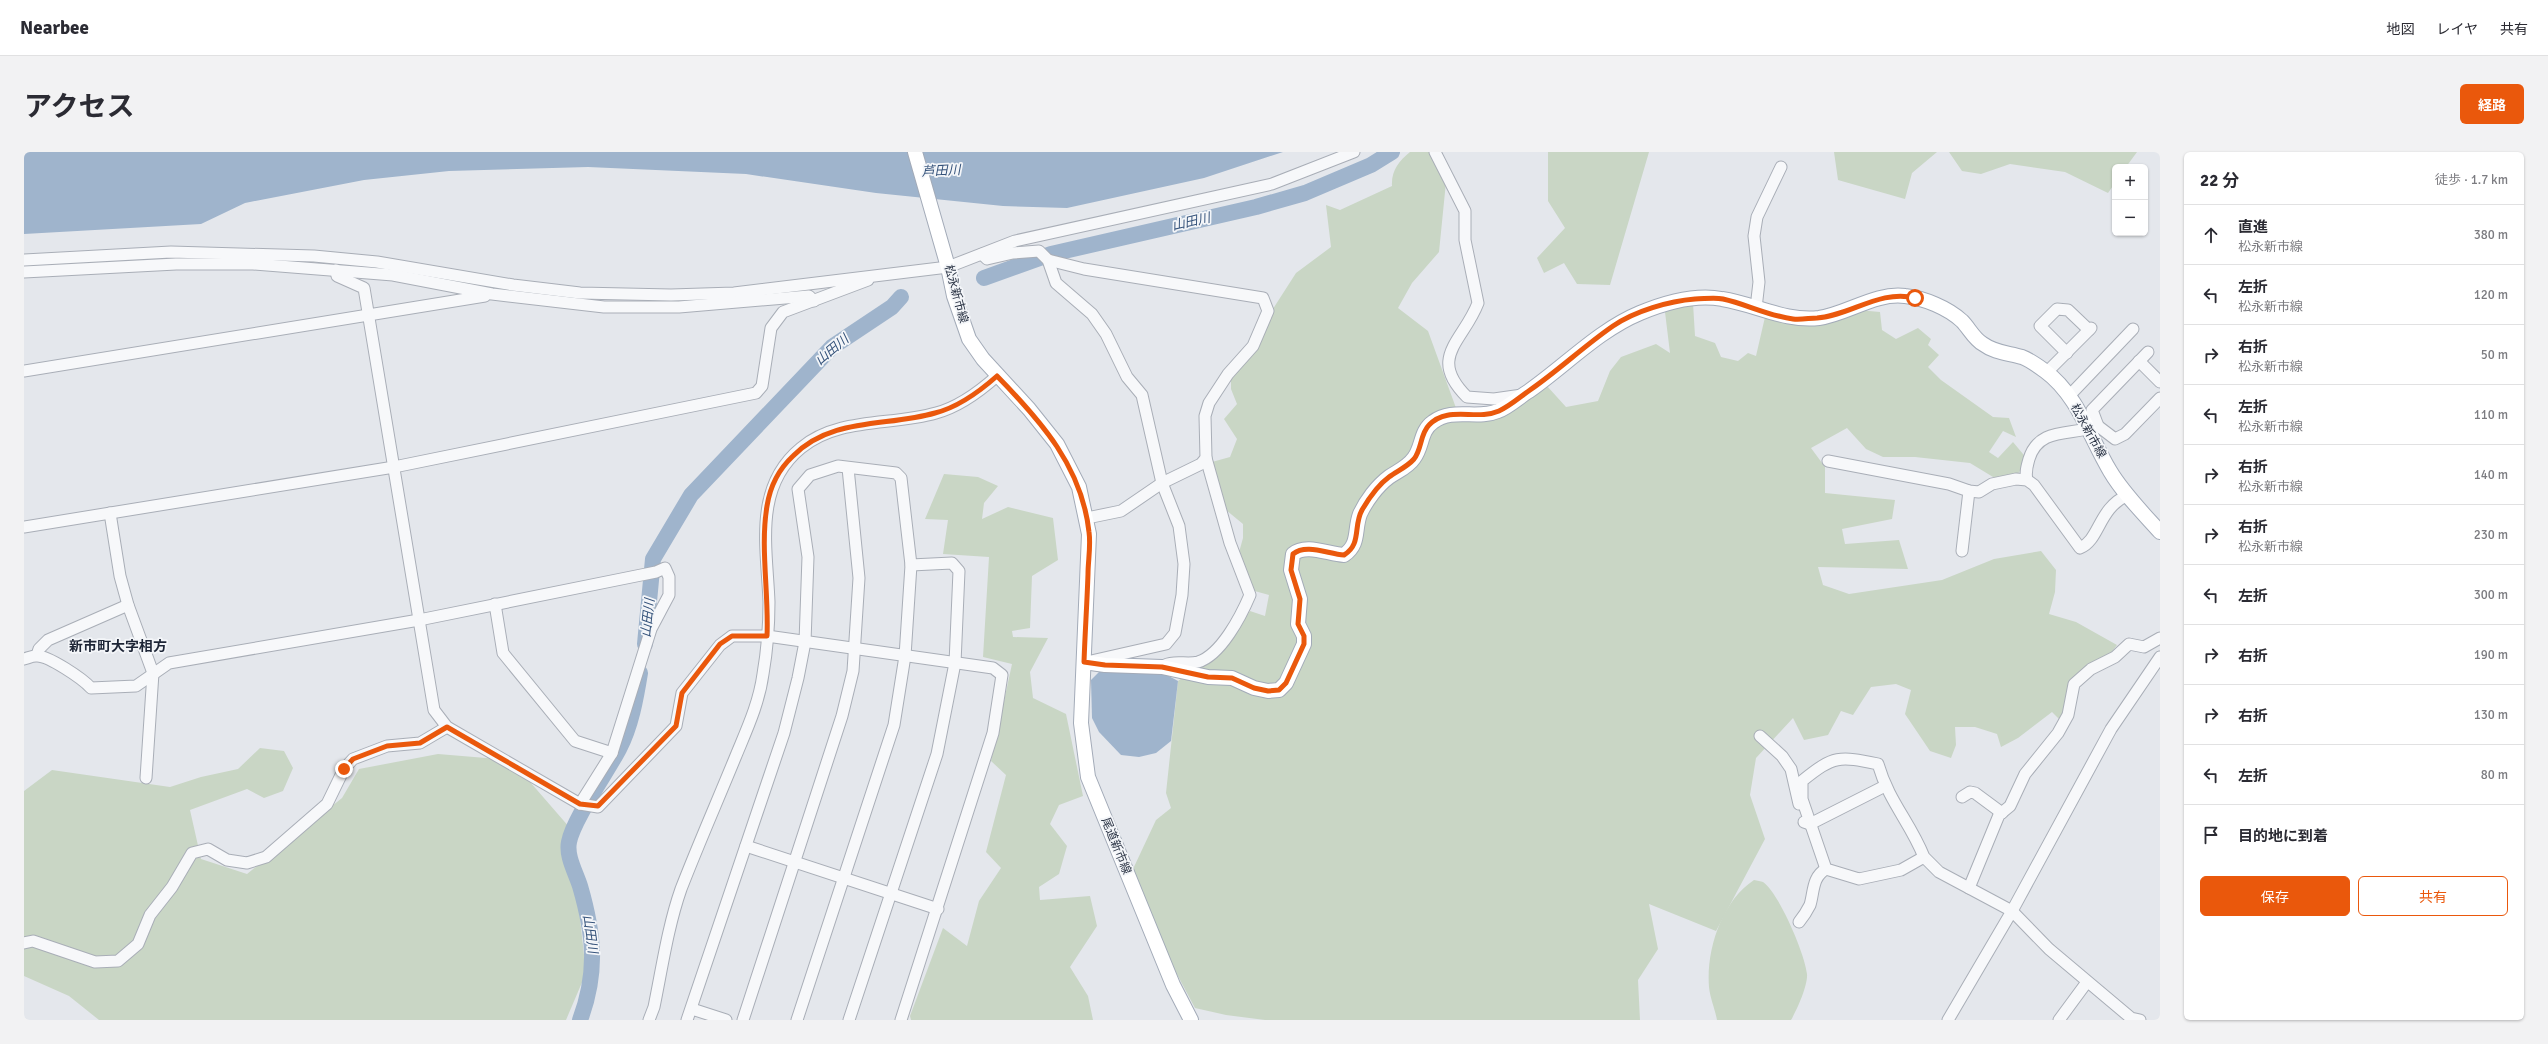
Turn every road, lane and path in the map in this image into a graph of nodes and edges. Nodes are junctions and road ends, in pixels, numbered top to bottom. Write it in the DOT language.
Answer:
graph roads {
  1 [pos="915,152"];
  2 [pos="1354,152"];
  3 [pos="1435,152"];
  4 [pos="1781,167"];
  5 [pos="982,254"];
  6 [pos="24,260"];
  7 [pos="1048,260"];
  8 [pos="948,266"];
  9 [pos="336,270"];
  10 [pos="24,272"];
  11 [pos="872,274"];
  12 [pos="492,294"];
  13 [pos="814,300"];
  14 [pos="1756,308"];
  15 [pos="369,314"];
  16 [pos="2133,329"];
  17 [pos="2148,352"];
  18 [pos="2067,353"];
  19 [pos="2139,361"];
  20 [pos="24,371"];
  21 [pos="2047,372"];
  22 [pos="997,376"];
  23 [pos="2160,382"];
  24 [pos="1522,395"];
  25 [pos="2069,396"];
  26 [pos="2160,398"];
  27 [pos="2094,428"];
  28 [pos="1206,458"];
  29 [pos="1828,461"];
  30 [pos="394,467"];
  31 [pos="848,468"];
  32 [pos="2027,480"];
  33 [pos="1162,483"];
  34 [pos="1969,491"];
  35 [pos="2128,496"];
  36 [pos="110,513"];
  37 [pos="1087,518"];
  38 [pos="24,527"];
  39 [pos="2160,532"];
  40 [pos="1962,551"];
  41 [pos="911,565"];
  42 [pos="495,604"];
  43 [pos="128,605"];
  44 [pos="419,620"];
  45 [pos="767,636"];
  46 [pos="2160,638"];
  47 [pos="804,642"];
  48 [pos="854,649"];
  49 [pos="37,655"];
  50 [pos="905,656"];
  51 [pos="2160,657"];
  52 [pos="24,659"];
  53 [pos="1084,662"];
  54 [pos="955,663"];
  55 [pos="1162,667"];
  56 [pos="153,673"];
  57 [pos="447,727"];
  58 [pos="1760,736"];
  59 [pos="612,753"];
  60 [pos="146,778"];
  61 [pos="1885,786"];
  62 [pos="1962,797"];
  63 [pos="580,804"];
  64 [pos="2002,813"];
  65 [pos="1810,824"];
  66 [pos="746,846"];
  67 [pos="1924,857"];
  68 [pos="795,862"];
  69 [pos="1826,869"];
  70 [pos="845,878"];
  71 [pos="1970,888"];
  72 [pos="891,893"];
  73 [pos="938,909"];
  74 [pos="2012,910"];
  75 [pos="1800,922"];
  76 [pos="24,943"];
  77 [pos="2087,982"];
  78 [pos="692,1009"];
  79 [pos="649,1020"];
  80 [pos="686,1020"];
  81 [pos="726,1020"];
  82 [pos="743,1020"];
  83 [pos="797,1020"];
  84 [pos="849,1020"];
  85 [pos="901,1020"];
  86 [pos="1191,1020"];
  87 [pos="1948,1020"];
  88 [pos="2059,1020"];
  89 [pos="2140,1020"];
  1 -- 8 [label="main road, 松永新市線"];
  2 -- 5 [label="street"];
  3 -- 24 [label="street"];
  4 -- 14 [label="street"];
  5 -- 7 [label="street"];
  5 -- 8 [label="street"];
  6 -- 11 [label="street"];
  7 -- 28 [label="street"];
  7 -- 33 [label="street"];
  8 -- 11 [label="street"];
  8 -- 22 [label="main road, 松永新市線"];
  9 -- 10 [label="street"];
  9 -- 12 [label="street"];
  9 -- 15 [label="street"];
  11 -- 13 [label="street"];
  12 -- 13 [label="street"];
  12 -- 15 [label="street"];
  13 -- 30 [label="street"];
  14 -- 21 [label="main road, 松永新市線"];
  14 -- 24 [label="main road, 松永新市線"];
  15 -- 20 [label="street"];
  15 -- 30 [label="street"];
  16 -- 25 [label="street"];
  17 -- 19 [label="street"];
  18 -- 18 [label="street"];
  18 -- 21 [label="street"];
  19 -- 23 [label="street"];
  19 -- 27 [label="street"];
  21 -- 25 [label="main road, 松永新市線"];
  22 -- 37 [label="main road, 松永新市線"];
  22 -- 45 [label="street"];
  24 -- 55 [label="main road, 松永新市線"];
  25 -- 27 [label="main road, 松永新市線"];
  26 -- 27 [label="street"];
  27 -- 32 [label="street"];
  27 -- 35 [label="main road, 松永新市線"];
  28 -- 33 [label="street"];
  28 -- 55 [label="street"];
  29 -- 34 [label="street"];
  30 -- 36 [label="street"];
  30 -- 44 [label="street"];
  31 -- 41 [label="street"];
  31 -- 47 [label="street"];
  31 -- 48 [label="street"];
  32 -- 34 [label="street"];
  32 -- 35 [label="street"];
  33 -- 37 [label="street"];
  33 -- 53 [label="street"];
  34 -- 40 [label="street"];
  35 -- 39 [label="main road, 松永新市線"];
  36 -- 38 [label="street"];
  36 -- 43 [label="street"];
  37 -- 53 [label="main road, 松永新市線"];
  41 -- 50 [label="street"];
  41 -- 54 [label="street"];
  42 -- 44 [label="street"];
  42 -- 59 [label="street"];
  42 -- 59 [label="street"];
  43 -- 49 [label="street"];
  43 -- 56 [label="street"];
  44 -- 56 [label="street"];
  44 -- 57 [label="street"];
  45 -- 47 [label="street"];
  45 -- 63 [label="street"];
  45 -- 79 [label="street"];
  46 -- 64 [label="street"];
  47 -- 48 [label="street"];
  47 -- 66 [label="street"];
  48 -- 50 [label="street"];
  48 -- 68 [label="street"];
  49 -- 52 [label="street"];
  49 -- 56 [label="street"];
  50 -- 54 [label="street"];
  50 -- 70 [label="street"];
  51 -- 74 [label="street"];
  53 -- 55 [label="main road, 松永新市線"];
  53 -- 86 [label="main road, 尾道新市線"];
  54 -- 72 [label="street"];
  54 -- 73 [label="street"];
  56 -- 60 [label="street"];
  57 -- 63 [label="street"];
  57 -- 76 [label="street"];
  58 -- 65 [label="street"];
  59 -- 63 [label="street"];
  61 -- 65 [label="street"];
  61 -- 65 [label="street"];
  61 -- 67 [label="street"];
  62 -- 64 [label="street"];
  64 -- 71 [label="street"];
  65 -- 69 [label="street"];
  66 -- 68 [label="street"];
  66 -- 78 [label="street"];
  67 -- 69 [label="street"];
  67 -- 71 [label="street"];
  68 -- 70 [label="street"];
  68 -- 82 [label="street"];
  69 -- 75 [label="street"];
  70 -- 72 [label="street"];
  70 -- 83 [label="street"];
  71 -- 74 [label="street"];
  72 -- 73 [label="street"];
  72 -- 84 [label="street"];
  73 -- 85 [label="street"];
  74 -- 77 [label="street"];
  74 -- 87 [label="street"];
  77 -- 88 [label="street"];
  77 -- 89 [label="street"];
  78 -- 80 [label="street"];
  78 -- 81 [label="street"];
}
